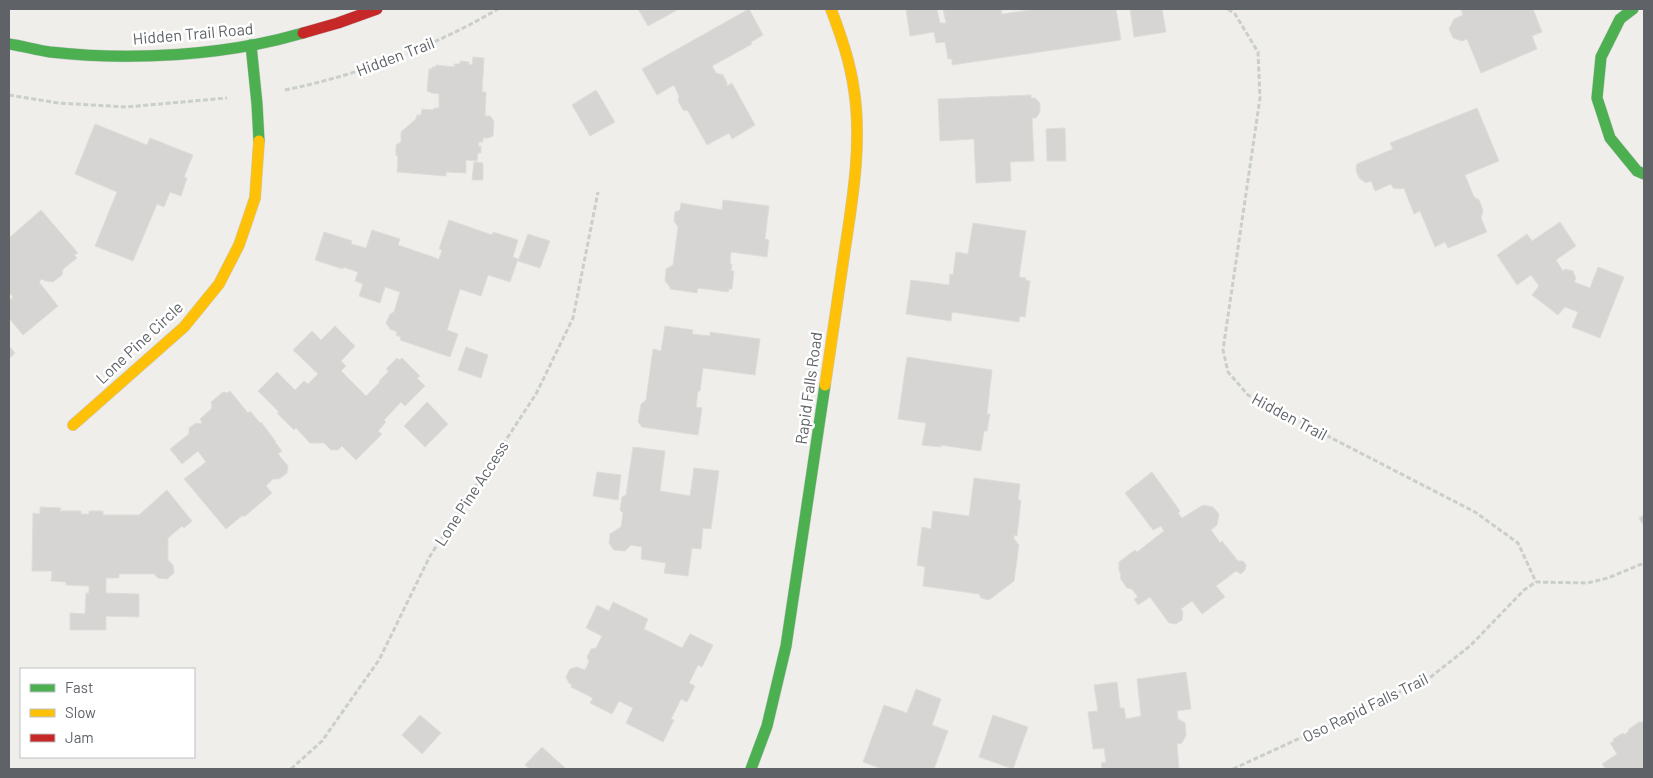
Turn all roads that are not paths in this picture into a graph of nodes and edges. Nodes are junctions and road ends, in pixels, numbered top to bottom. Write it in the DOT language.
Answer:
graph roads {
  1 [pos="377,9"];
  2 [pos="831,9"];
  3 [pos="1633,9"];
  4 [pos="9,44"];
  5 [pos="251,46"];
  6 [pos="1644,174"];
  7 [pos="73,425"];
  8 [pos="751,769"];
  1 -- 5 [label="street, Hidden Trail Road"];
  2 -- 8 [label="street, Rapid Falls Road"];
  3 -- 6 [label="street"];
  4 -- 5 [label="street, Hidden Trail Road"];
  5 -- 7 [label="street, Lone Pine Circle"];
}
